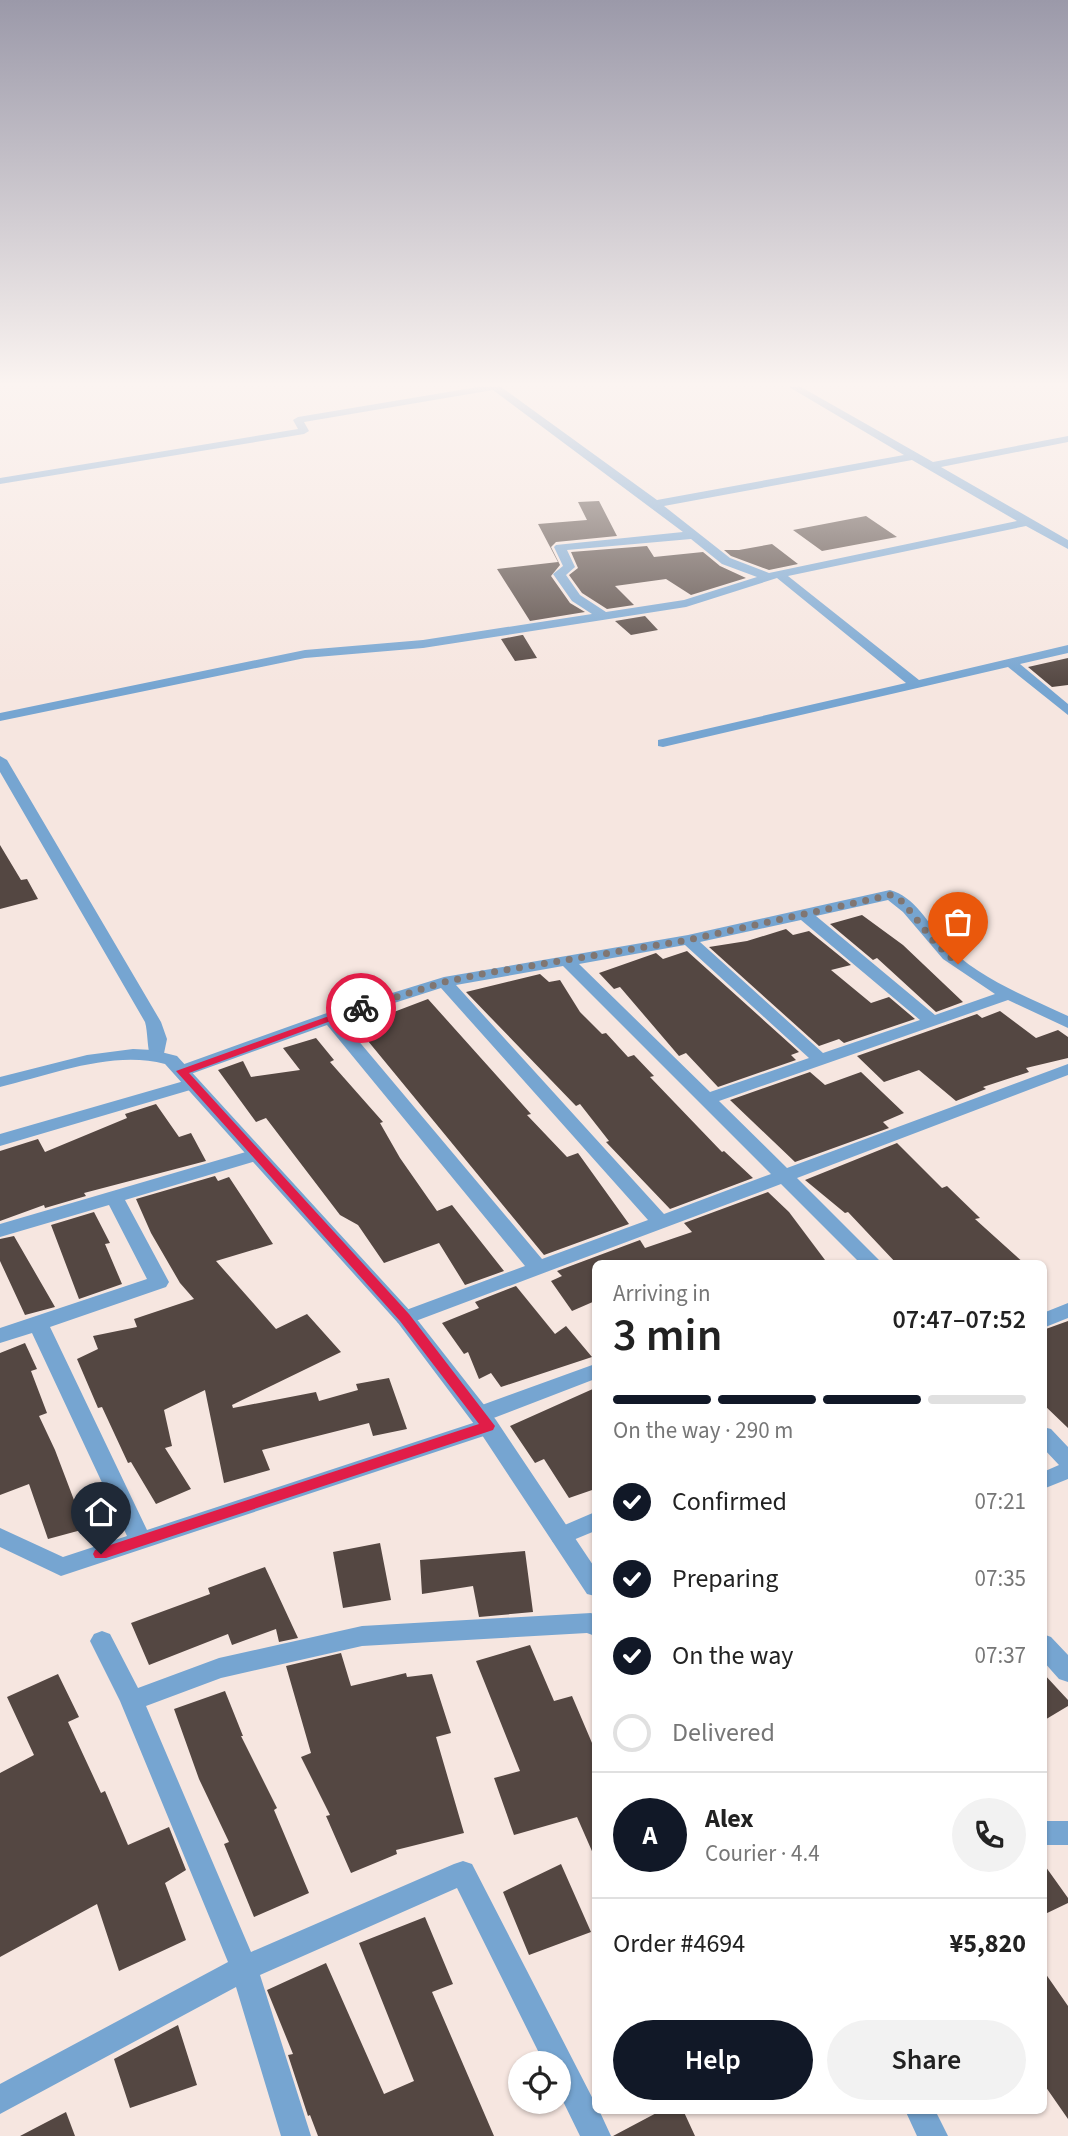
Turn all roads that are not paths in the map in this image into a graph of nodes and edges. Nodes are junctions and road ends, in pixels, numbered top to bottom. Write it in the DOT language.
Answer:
graph roads {
  1 [pos="631,487"];
  2 [pos="748,487"];
  3 [pos="966,487"];
  4 [pos="655,504"];
  5 [pos="1027,522"];
  6 [pos="694,536"];
  7 [pos="1068,545"];
  8 [pos="773,575"];
  9 [pos="605,617"];
  10 [pos="1068,649"];
  11 [pos="1010,662"];
  12 [pos="915,683"];
  13 [pos="1068,712"];
  14 [pos="0,717"];
  15 [pos="663,743"];
  16 [pos="0,760"];
  17 [pos="805,915"];
  18 [pos="688,940"];
  19 [pos="566,960"];
  20 [pos="444,982"];
  21 [pos="1011,994"];
  22 [pos="330,1018"];
  23 [pos="932,1021"];
  24 [pos="1068,1023"];
  25 [pos="157,1054"];
  26 [pos="821,1060"];
  27 [pos="1068,1069"];
  28 [pos="187,1078"];
  29 [pos="0,1082"];
  30 [pos="707,1100"];
  31 [pos="0,1140"];
  32 [pos="256,1155"];
  33 [pos="784,1176"];
  34 [pos="114,1197"];
  35 [pos="662,1222"];
  36 [pos="0,1231"];
  37 [pos="869,1260"];
  38 [pos="538,1268"];
  39 [pos="1068,1310"];
  40 [pos="405,1318"];
  41 [pos="1047,1319"];
  42 [pos="38,1324"];
  43 [pos="0,1336"];
  44 [pos="592,1372"];
  45 [pos="484,1420"];
  46 [pos="1047,1439"];
  47 [pos="1068,1460"];
  48 [pos="1068,1470"];
  49 [pos="1047,1479"];
  50 [pos="592,1522"];
  51 [pos="561,1536"];
  52 [pos="0,1537"];
  53 [pos="141,1541"];
  54 [pos="592,1582"];
  55 [pos="592,1623"];
  56 [pos="102,1641"];
  57 [pos="1047,1648"];
  58 [pos="1068,1672"];
  59 [pos="132,1701"];
  60 [pos="1047,1833"];
  61 [pos="1068,1833"];
  62 [pos="244,1968"];
  63 [pos="0,2100"];
  64 [pos="921,2114"];
  65 [pos="296,2136"];
  66 [pos="596,2136"];
  67 [pos="933,2136"];
  1 -- 4 [label="street"];
  2 -- 4 [label="street"];
  3 -- 5 [label="street"];
  4 -- 6 [label="street"];
  5 -- 7 [label="street"];
  5 -- 8 [label="street"];
  6 -- 8 [label="street"];
  6 -- 9 [label="street"];
  8 -- 9 [label="street"];
  8 -- 12 [label="street"];
  9 -- 14 [label="street"];
  10 -- 11 [label="street"];
  11 -- 12 [label="street"];
  11 -- 13 [label="street"];
  12 -- 15 [label="street"];
  16 -- 25 [label="street"];
  17 -- 18 [label="street"];
  17 -- 21 [label="street"];
  17 -- 23 [label="street"];
  18 -- 19 [label="street"];
  18 -- 26 [label="street"];
  19 -- 20 [label="street"];
  19 -- 30 [label="street"];
  20 -- 22 [label="street"];
  20 -- 35 [label="street"];
  21 -- 23 [label="street"];
  21 -- 24 [label="street"];
  22 -- 28 [label="street"];
  22 -- 38 [label="street"];
  23 -- 26 [label="street"];
  25 -- 28 [label="street"];
  25 -- 29 [label="street"];
  26 -- 30 [label="street"];
  27 -- 33 [label="street"];
  28 -- 31 [label="street"];
  28 -- 32 [label="street"];
  30 -- 33 [label="street"];
  32 -- 34 [label="street"];
  32 -- 40 [label="street"];
  33 -- 35 [label="street"];
  33 -- 37 [label="street"];
  34 -- 36 [label="street"];
  34 -- 42 [label="street"];
  35 -- 38 [label="street"];
  38 -- 40 [label="street"];
  39 -- 41 [label="street"];
  40 -- 45 [label="street"];
  42 -- 43 [label="street"];
  42 -- 53 [label="street"];
  44 -- 45 [label="street"];
  45 -- 51 [label="street"];
  45 -- 53 [label="street"];
  46 -- 47 [label="street"];
  48 -- 49 [label="street"];
  50 -- 51 [label="street"];
  51 -- 54 [label="street"];
  52 -- 53 [label="street"];
  55 -- 59 [label="street"];
  56 -- 59 [label="street"];
  57 -- 58 [label="street"];
  59 -- 62 [label="street"];
  60 -- 61 [label="street"];
  62 -- 63 [label="street"];
  62 -- 65 [label="street"];
  62 -- 66 [label="street"];
  64 -- 67 [label="street"];
}
